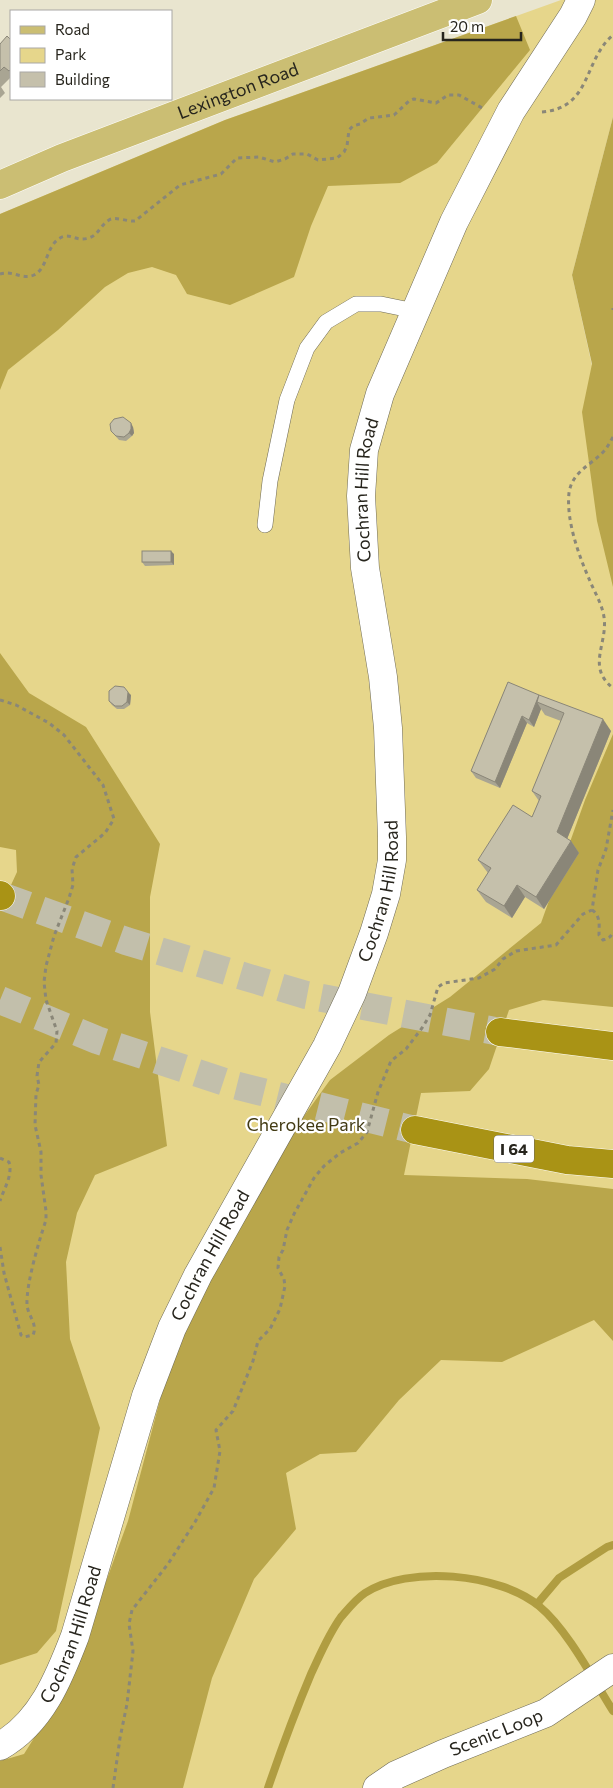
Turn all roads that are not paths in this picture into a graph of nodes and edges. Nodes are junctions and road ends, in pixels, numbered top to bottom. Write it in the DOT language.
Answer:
graph roads {
  1 [pos="478,0"];
  2 [pos="581,0"];
  3 [pos="0,185"];
  4 [pos="415,311"];
  5 [pos="264,525"];
  6 [pos="500,1032"];
  7 [pos="613,1046"];
  8 [pos="415,1130"];
  9 [pos="613,1164"];
  10 [pos="613,1668"];
  11 [pos="0,1746"];
  12 [pos="377,1788"];
  1 -- 3 [label="main road, Lexington Road"];
  2 -- 4 [label="street, Cochran Hill Road"];
  4 -- 5 [label="lane"];
  4 -- 11 [label="street, Cochran Hill Road"];
  6 -- 7 [label="highway"];
  8 -- 9 [label="highway, I 64"];
  10 -- 12 [label="street, Scenic Loop"];
}
